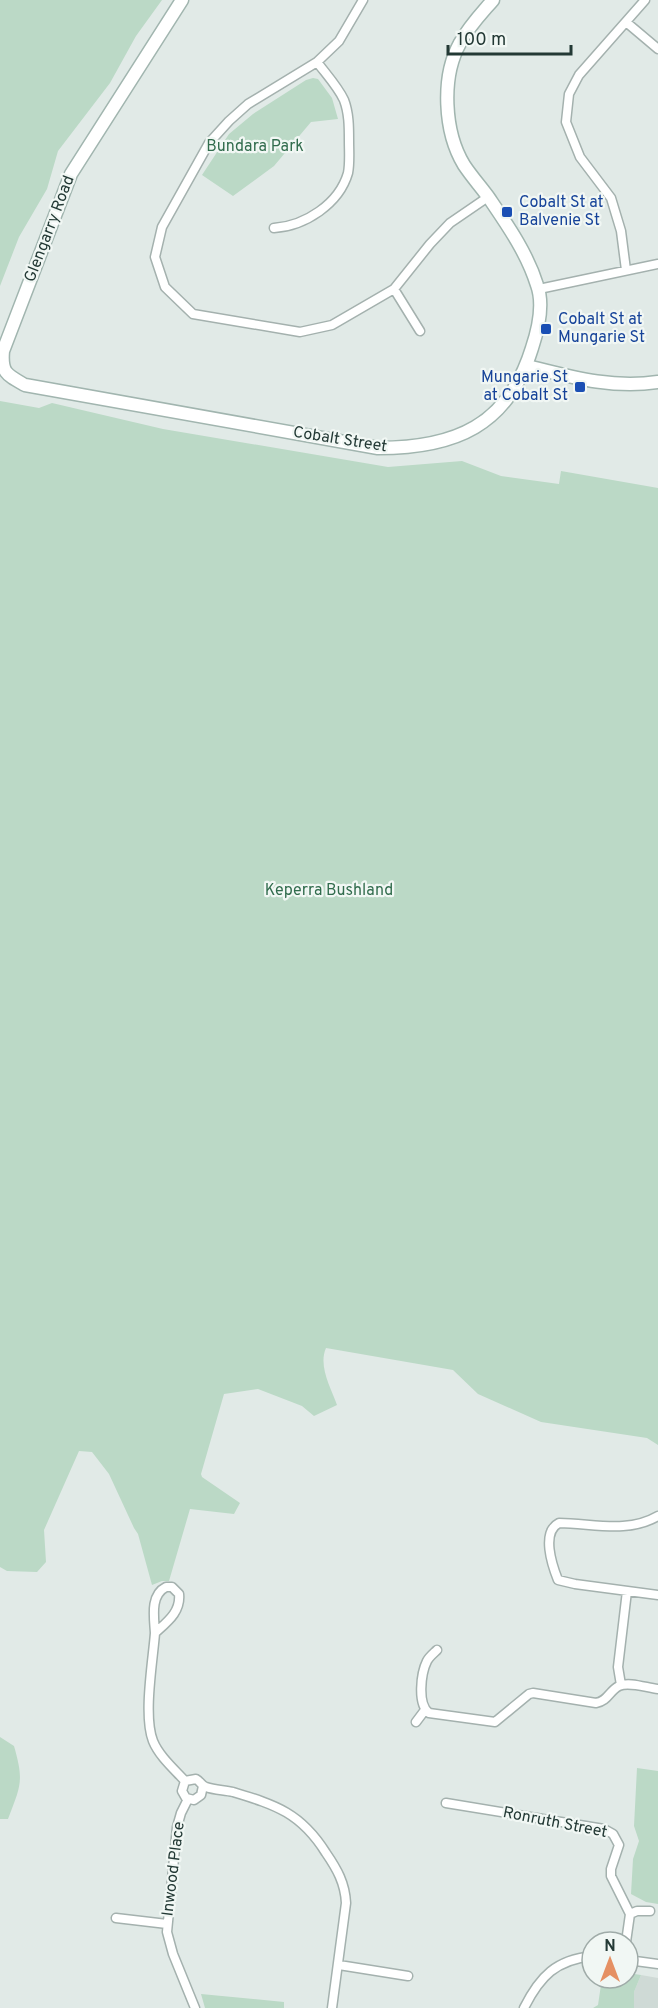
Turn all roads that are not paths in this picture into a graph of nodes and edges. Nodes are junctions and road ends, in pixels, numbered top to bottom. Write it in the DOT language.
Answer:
graph roads {
  1 [pos="182,0"];
  2 [pos="363,0"];
  3 [pos="493,0"];
  4 [pos="645,0"];
  5 [pos="626,22"];
  6 [pos="658,49"];
  7 [pos="317,62"];
  8 [pos="488,197"];
  9 [pos="274,228"];
  10 [pos="658,264"];
  11 [pos="626,270"];
  12 [pos="539,289"];
  13 [pos="394,290"];
  14 [pos="420,331"];
  15 [pos="527,366"];
  16 [pos="4,378"];
  17 [pos="658,382"];
  18 [pos="658,1516"];
  19 [pos="627,1591"];
  20 [pos="658,1594"];
  21 [pos="155,1633"];
  22 [pos="436,1650"];
  23 [pos="621,1685"];
  24 [pos="658,1689"];
  25 [pos="425,1710"];
  26 [pos="416,1722"];
  27 [pos="185,1781"];
  28 [pos="203,1786"];
  29 [pos="188,1799"];
  30 [pos="446,1803"];
  31 [pos="650,1911"];
  32 [pos="630,1914"];
  33 [pos="116,1918"];
  34 [pos="166,1924"];
  35 [pos="628,1930"];
  36 [pos="580,1958"];
  37 [pos="640,1962"];
  38 [pos="658,1964"];
  39 [pos="339,1965"];
  40 [pos="408,1976"];
  41 [pos="195,2008"];
  42 [pos="332,2008"];
  43 [pos="524,2008"];
  1 -- 16 [label="street, Glengarry Road"];
  2 -- 7 [label="street"];
  3 -- 8 [label="street, Cobalt Street"];
  4 -- 5 [label="street"];
  5 -- 6 [label="street"];
  5 -- 11 [label="street"];
  7 -- 9 [label="street"];
  7 -- 13 [label="street"];
  8 -- 12 [label="street, Cobalt Street"];
  8 -- 13 [label="street"];
  10 -- 11 [label="street"];
  11 -- 12 [label="street"];
  12 -- 15 [label="street, Cobalt Street"];
  13 -- 14 [label="street"];
  15 -- 16 [label="street, Cobalt Street"];
  15 -- 17 [label="street"];
  18 -- 19 [label="street"];
  19 -- 20 [label="street"];
  19 -- 23 [label="street"];
  21 -- 21 [label="street"];
  21 -- 27 [label="street"];
  22 -- 25 [label="street"];
  23 -- 24 [label="street"];
  23 -- 25 [label="street"];
  25 -- 26 [label="street"];
  27 -- 28 [label="street"];
  27 -- 29 [label="street"];
  28 -- 29 [label="street"];
  28 -- 39 [label="street"];
  29 -- 34 [label="street, Inwood Place"];
  30 -- 32 [label="street, Ronruth Street"];
  31 -- 32 [label="street"];
  32 -- 35 [label="street"];
  33 -- 34 [label="street"];
  34 -- 41 [label="street, Inwood Place"];
  36 -- 43 [label="street"];
  37 -- 38 [label="street"];
  39 -- 40 [label="street"];
  39 -- 42 [label="street"];
}
